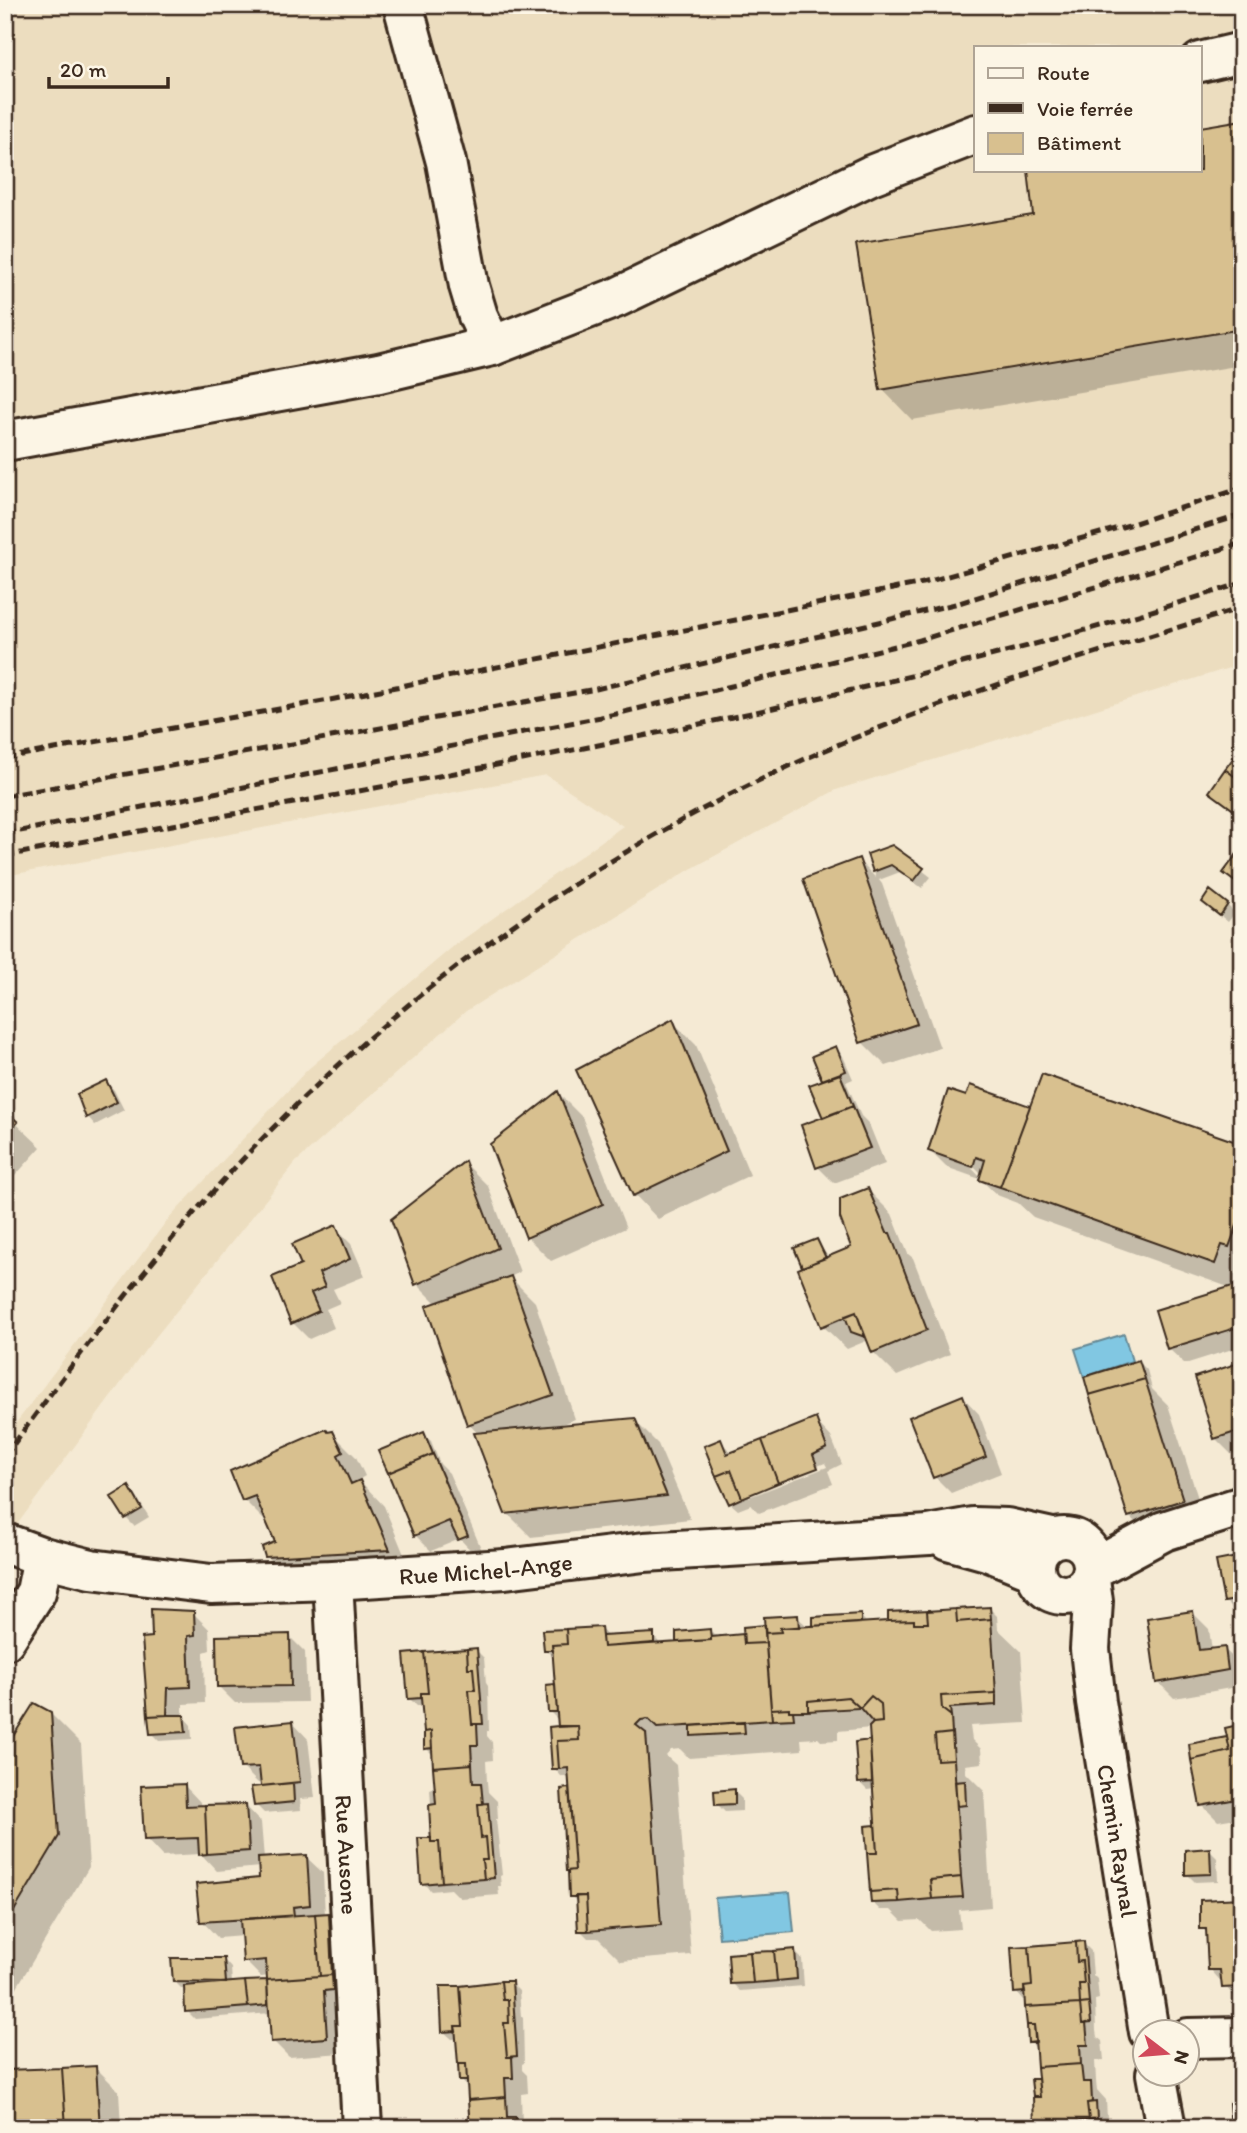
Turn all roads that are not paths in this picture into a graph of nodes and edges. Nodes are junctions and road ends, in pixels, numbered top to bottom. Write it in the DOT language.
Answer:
graph roads {
  1 [pos="403,5"];
  2 [pos="1242,52"];
  3 [pos="1202,62"];
  4 [pos="974,135"];
  5 [pos="492,346"];
  6 [pos="5,441"];
  7 [pos="1242,1506"];
  8 [pos="1164,1531"];
  9 [pos="5,1543"];
  10 [pos="43,1557"];
  11 [pos="1053,1559"];
  12 [pos="1091,1574"];
  13 [pos="333,1580"];
  14 [pos="5,1640"];
  15 [pos="1090,1649"];
  16 [pos="1147,2018"];
  17 [pos="1242,2037"];
  18 [pos="1202,2038"];
  19 [pos="1159,2088"];
  20 [pos="362,2128"];
  21 [pos="1166,2128"];
  1 -- 5 [label="street"];
  2 -- 3 [label="street"];
  4 -- 5 [label="street"];
  5 -- 6 [label="street"];
  7 -- 8 [label="street, Rue Michel-Ange"];
  8 -- 11 [label="street, Rue Michel-Ange"];
  8 -- 12 [label="street, Rue Michel-Ange"];
  9 -- 10 [label="street, Rue Michel-Ange"];
  10 -- 13 [label="street, Rue Michel-Ange"];
  10 -- 14 [label="street"];
  11 -- 12 [label="street, Rue Michel-Ange"];
  11 -- 13 [label="street, Rue Michel-Ange"];
  11 -- 15 [label="street, Chemin Raynal"];
  12 -- 15 [label="street, Chemin Raynal"];
  13 -- 20 [label="street, Rue Ausone"];
  15 -- 16 [label="street, Chemin Raynal"];
  17 -- 18 [label="street"];
  19 -- 21 [label="street"];
}
